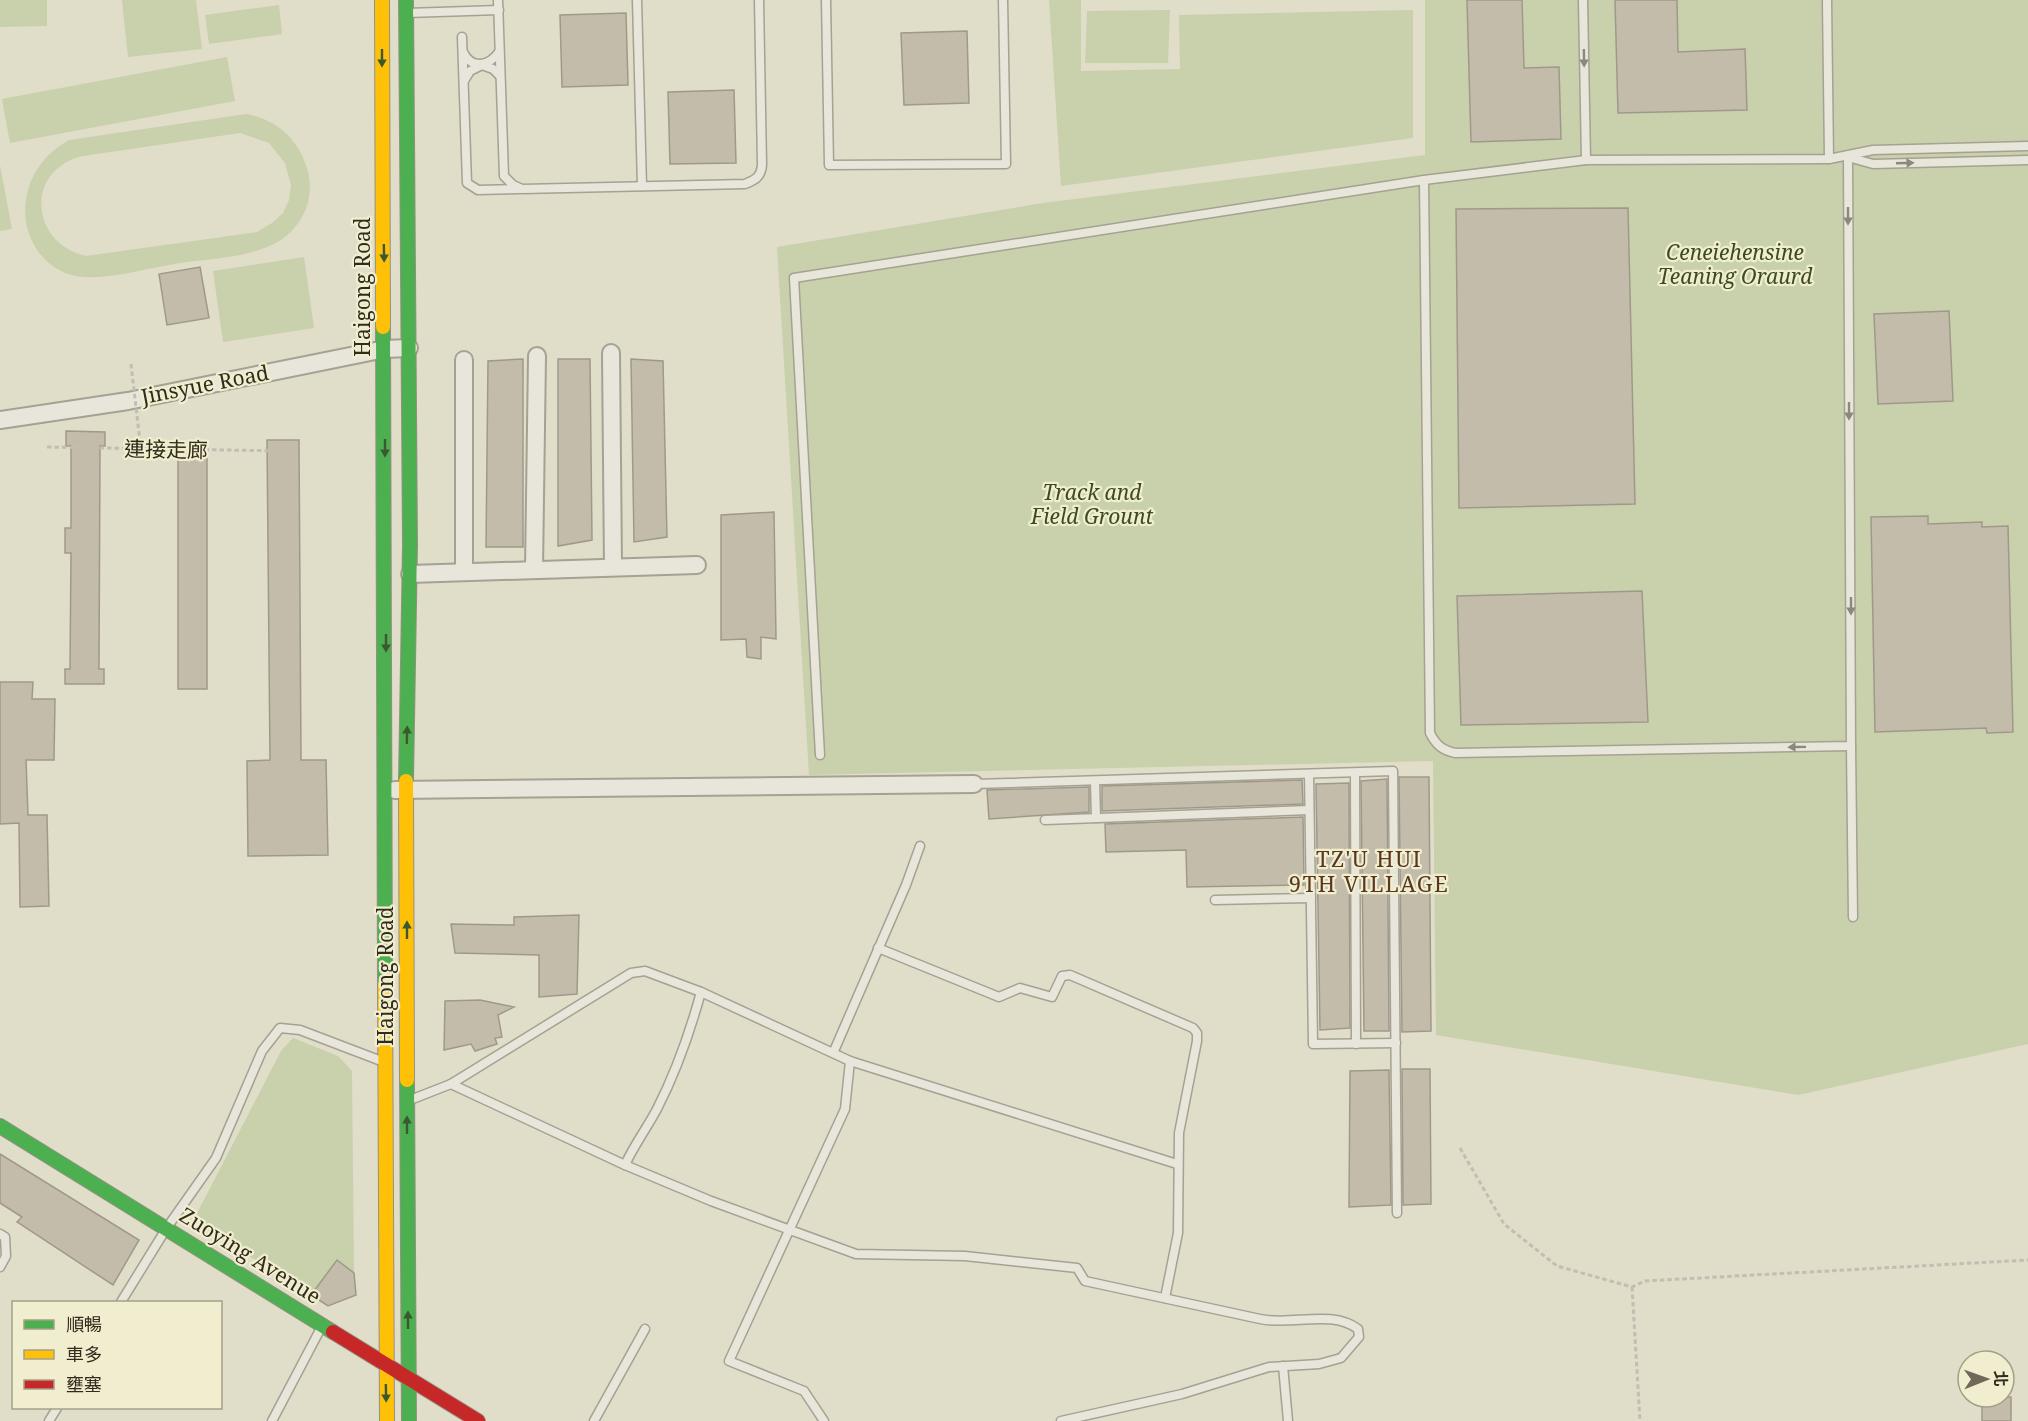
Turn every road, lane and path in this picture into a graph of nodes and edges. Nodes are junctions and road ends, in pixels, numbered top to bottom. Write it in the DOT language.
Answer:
graph roads {
  1 [pos="382,0"];
  2 [pos="498,0"];
  3 [pos="638,0"];
  4 [pos="759,0"];
  5 [pos="826,0"];
  6 [pos="1003,0"];
  7 [pos="1582,0"];
  8 [pos="1827,0"];
  9 [pos="406,7"];
  10 [pos="499,10"];
  11 [pos="462,37"];
  12 [pos="463,51"];
  13 [pos="500,52"];
  14 [pos="482,65"];
  15 [pos="500,76"];
  16 [pos="463,83"];
  17 [pos="2028,146"];
  18 [pos="1848,157"];
  19 [pos="1829,159"];
  20 [pos="1586,160"];
  21 [pos="2028,160"];
  22 [pos="502,162"];
  23 [pos="1424,180"];
  24 [pos="642,186"];
  25 [pos="522,189"];
  26 [pos="490,190"];
  27 [pos="409,348"];
  28 [pos="385,349"];
  29 [pos="611,353"];
  30 [pos="537,356"];
  31 [pos="464,360"];
  32 [pos="131,364"];
  33 [pos="0,420"];
  34 [pos="47,447"];
  35 [pos="141,450"];
  36 [pos="284,451"];
  37 [pos="698,565"];
  38 [pos="613,567"];
  39 [pos="534,569"];
  40 [pos="464,571"];
  41 [pos="386,574"];
  42 [pos="410,574"];
  43 [pos="1851,746"];
  44 [pos="820,755"];
  45 [pos="1355,773"];
  46 [pos="1309,774"];
  47 [pos="1095,781"];
  48 [pos="974,784"];
  49 [pos="406,790"];
  50 [pos="386,791"];
  51 [pos="1309,810"];
  52 [pos="1096,818"];
  53 [pos="1044,820"];
  54 [pos="920,846"];
  55 [pos="1311,898"];
  56 [pos="1215,900"];
  57 [pos="1853,917"];
  58 [pos="878,948"];
  59 [pos="701,992"];
  60 [pos="1396,1043"];
  61 [pos="1356,1044"];
  62 [pos="834,1051"];
  63 [pos="850,1061"];
  64 [pos="386,1063"];
  65 [pos="407,1063"];
  66 [pos="451,1084"];
  67 [pos="407,1101"];
  68 [pos="386,1102"];
  69 [pos="0,1126"];
  70 [pos="1460,1148"];
  71 [pos="1177,1164"];
  72 [pos="625,1165"];
  73 [pos="1397,1213"];
  74 [pos="166,1229"];
  75 [pos="790,1232"];
  76 [pos="0,1234"];
  77 [pos="2028,1260"];
  78 [pos="0,1267"];
  79 [pos="1632,1287"];
  80 [pos="1165,1298"];
  81 [pos="122,1301"];
  82 [pos="322,1326"];
  83 [pos="645,1329"];
  84 [pos="386,1365"];
  85 [pos="1283,1366"];
  86 [pos="408,1378"];
  87 [pos="273,1421"];
  88 [pos="387,1421"];
  89 [pos="409,1421"];
  90 [pos="478,1421"];
  91 [pos="594,1421"];
  92 [pos="824,1421"];
  93 [pos="1061,1421"];
  94 [pos="1288,1421"];
  95 [pos="1640,1421"];
  1 -- 28 [label="street, Haigong Road, one-way"];
  2 -- 10 [label="lane"];
  3 -- 24 [label="lane"];
  4 -- 24 [label="lane"];
  5 -- 6 [label="lane"];
  7 -- 20 [label="lane, one-way"];
  8 -- 19 [label="lane"];
  9 -- 10 [label="lane"];
  9 -- 27 [label="street, Haigong Road"];
  10 -- 13 [label="lane"];
  11 -- 12 [label="lane"];
  12 -- 14 [label="lane"];
  12 -- 16 [label="lane"];
  13 -- 14 [label="lane"];
  13 -- 15 [label="lane"];
  14 -- 15 [label="lane"];
  14 -- 16 [label="lane"];
  15 -- 22 [label="lane"];
  16 -- 26 [label="lane"];
  17 -- 18 [label="lane"];
  18 -- 19 [label="lane"];
  18 -- 21 [label="lane, one-way"];
  18 -- 43 [label="lane, one-way"];
  19 -- 20 [label="lane"];
  20 -- 23 [label="lane"];
  22 -- 25 [label="lane"];
  22 -- 26 [label="lane"];
  43 -- 23 [label="lane, one-way"];
  23 -- 44 [label="lane"];
  24 -- 25 [label="lane"];
  25 -- 26 [label="lane"];
  27 -- 28 [label="street, Jinsyue Road"];
  27 -- 42 [label="street, Haigong Road"];
  28 -- 33 [label="street, Jinsyue Road"];
  28 -- 41 [label="street, Haigong Road, one-way"];
  29 -- 38 [label="street"];
  30 -- 39 [label="street"];
  31 -- 40 [label="street"];
  32 -- 35 [label="path, bridge"];
  34 -- 35 [label="path, 連接走廊"];
  35 -- 36 [label="path, 連接走廊"];
  37 -- 38 [label="street"];
  38 -- 39 [label="street"];
  39 -- 40 [label="street"];
  40 -- 42 [label="street"];
  41 -- 42 [label="street"];
  41 -- 50 [label="street, Haigong Road, one-way"];
  49 -- 42 [label="street, Haigong Road, one-way"];
  43 -- 57 [label="lane"];
  45 -- 46 [label="lane"];
  45 -- 60 [label="lane"];
  45 -- 61 [label="lane"];
  46 -- 47 [label="lane"];
  46 -- 51 [label="lane"];
  47 -- 48 [label="lane"];
  47 -- 52 [label="lane"];
  48 -- 49 [label="street"];
  49 -- 50 [label="street"];
  65 -- 49 [label="street, Haigong Road, one-way"];
  50 -- 64 [label="street, Haigong Road"];
  51 -- 52 [label="lane"];
  51 -- 55 [label="lane"];
  52 -- 53 [label="lane"];
  54 -- 58 [label="lane"];
  55 -- 56 [label="lane"];
  55 -- 61 [label="lane"];
  58 -- 62 [label="lane"];
  58 -- 71 [label="lane"];
  59 -- 62 [label="lane"];
  59 -- 66 [label="lane"];
  59 -- 72 [label="lane"];
  60 -- 61 [label="lane"];
  60 -- 73 [label="lane"];
  62 -- 63 [label="lane"];
  63 -- 71 [label="lane"];
  63 -- 75 [label="lane"];
  64 -- 65 [label="lane"];
  64 -- 68 [label="street, Haigong Road"];
  64 -- 74 [label="lane"];
  65 -- 67 [label="street, Haigong Road"];
  66 -- 67 [label="lane"];
  66 -- 72 [label="lane"];
  67 -- 68 [label="lane"];
  86 -- 67 [label="street, Haigong Road, one-way"];
  68 -- 84 [label="street, Haigong Road"];
  69 -- 74 [label="street, Zuoying Avenue"];
  70 -- 79 [label="path"];
  71 -- 80 [label="lane"];
  72 -- 75 [label="lane"];
  74 -- 81 [label="lane"];
  74 -- 82 [label="street, Zuoying Avenue"];
  75 -- 80 [label="lane"];
  75 -- 92 [label="lane"];
  76 -- 78 [label="lane"];
  77 -- 79 [label="path"];
  79 -- 95 [label="path"];
  80 -- 85 [label="lane"];
  82 -- 84 [label="street, Zuoying Avenue"];
  82 -- 87 [label="lane"];
  83 -- 91 [label="lane"];
  84 -- 86 [label="street, Zuoying Avenue"];
  84 -- 88 [label="street, Haigong Road, one-way"];
  85 -- 93 [label="lane"];
  85 -- 94 [label="lane"];
  86 -- 89 [label="street, Haigong Road"];
  86 -- 90 [label="street, Zuoying Avenue"];
}
